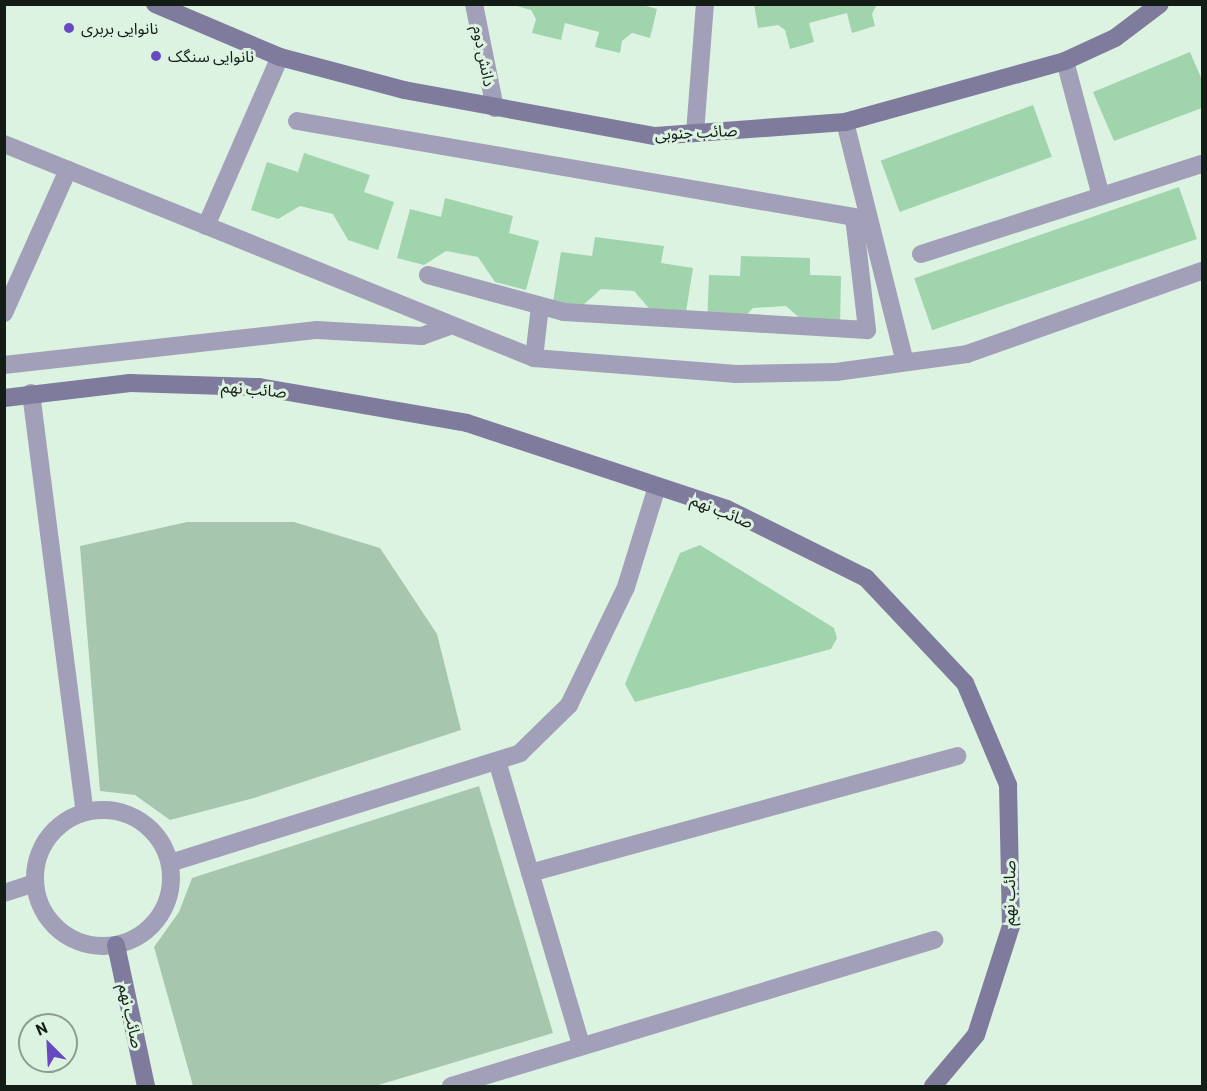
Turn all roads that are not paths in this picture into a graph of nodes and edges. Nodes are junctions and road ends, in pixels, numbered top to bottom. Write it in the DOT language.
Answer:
graph roads {
  1 [pos="155,4"];
  2 [pos="474,4"];
  3 [pos="705,4"];
  4 [pos="1160,4"];
  5 [pos="280,57"];
  6 [pos="1065,61"];
  7 [pos="495,108"];
  8 [pos="297,122"];
  9 [pos="845,122"];
  10 [pos="695,133"];
  11 [pos="4,144"];
  12 [pos="1203,164"];
  13 [pos="68,170"];
  14 [pos="1101,196"];
  15 [pos="206,226"];
  16 [pos="921,254"];
  17 [pos="1203,271"];
  18 [pos="428,275"];
  19 [pos="540,306"];
  20 [pos="4,313"];
  21 [pos="449,326"];
  22 [pos="534,358"];
  23 [pos="905,363"];
  24 [pos="4,365"];
  25 [pos="31,393"];
  26 [pos="4,398"];
  27 [pos="657,487"];
  28 [pos="957,756"];
  29 [pos="496,761"];
  30 [pos="85,812"];
  31 [pos="170,863"];
  32 [pos="530,873"];
  33 [pos="34,883"];
  34 [pos="4,893"];
  35 [pos="934,940"];
  36 [pos="116,945"];
  37 [pos="581,1044"];
  38 [pos="146,1086"];
  39 [pos="451,1086"];
  40 [pos="933,1086"];
  1 -- 5 [label="main road, صائب جنوبی"];
  2 -- 7 [label="street, دانش دوم"];
  3 -- 10 [label="street"];
  4 -- 6 [label="main road, صائب جنوبی"];
  5 -- 7 [label="main road, صائب جنوبی"];
  5 -- 15 [label="street"];
  6 -- 9 [label="main road, صائب جنوبی"];
  6 -- 14 [label="street"];
  7 -- 10 [label="main road, صائب جنوبی"];
  8 -- 19 [label="street"];
  9 -- 10 [label="main road, صائب جنوبی"];
  9 -- 23 [label="street"];
  11 -- 13 [label="street"];
  12 -- 14 [label="street"];
  13 -- 15 [label="street"];
  13 -- 20 [label="street"];
  14 -- 16 [label="street"];
  15 -- 21 [label="street"];
  17 -- 23 [label="street"];
  18 -- 19 [label="street"];
  19 -- 22 [label="street"];
  21 -- 22 [label="street"];
  21 -- 24 [label="street"];
  22 -- 23 [label="street"];
  25 -- 26 [label="main road, صائب نهم"];
  25 -- 27 [label="main road, صائب نهم"];
  25 -- 30 [label="street"];
  27 -- 29 [label="street"];
  27 -- 40 [label="main road, صائب نهم"];
  28 -- 32 [label="street"];
  29 -- 31 [label="street"];
  29 -- 32 [label="street"];
  30 -- 31 [label="street"];
  30 -- 33 [label="street"];
  31 -- 36 [label="street"];
  32 -- 37 [label="street"];
  33 -- 34 [label="street"];
  33 -- 36 [label="street"];
  35 -- 37 [label="street"];
  36 -- 38 [label="main road, صائب نهم"];
  37 -- 39 [label="street"];
}
